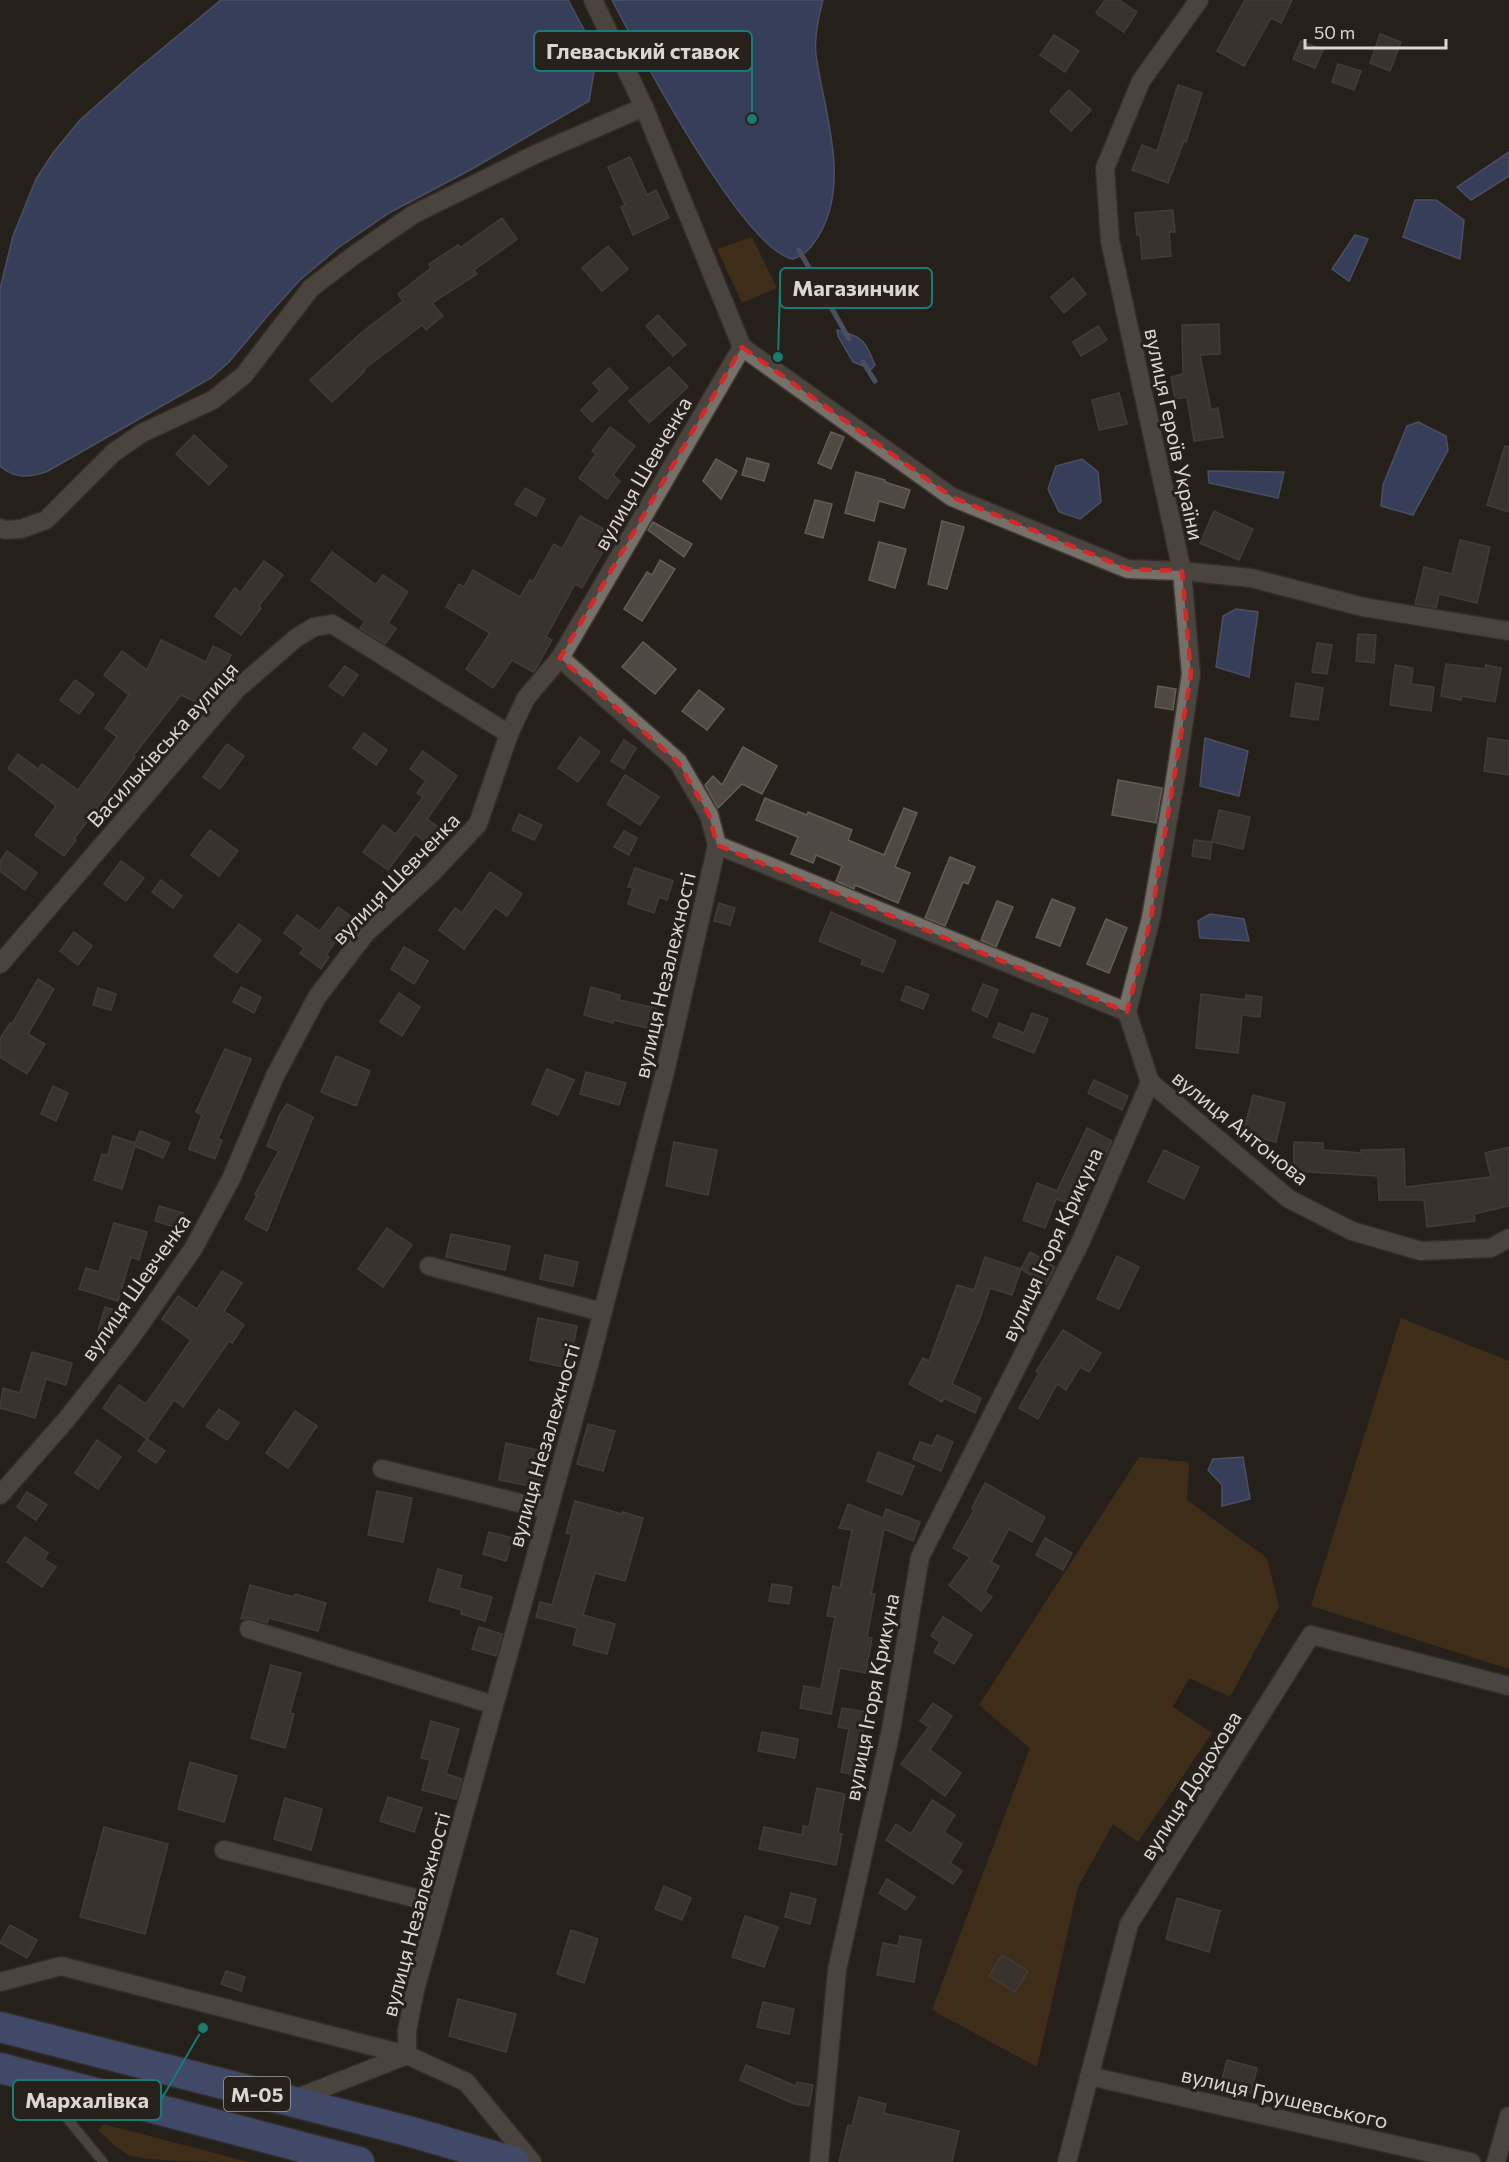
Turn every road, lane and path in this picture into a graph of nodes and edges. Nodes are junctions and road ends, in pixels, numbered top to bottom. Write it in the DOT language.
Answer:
graph roads {
  1 [pos="592,0"];
  2 [pos="1199,0"];
  3 [pos="644,107"];
  4 [pos="742,347"];
  5 [pos="0,528"];
  6 [pos="1182,571"];
  7 [pos="1509,631"];
  8 [pos="560,658"];
  9 [pos="509,734"];
  10 [pos="717,845"];
  11 [pos="0,964"];
  12 [pos="1127,1012"];
  13 [pos="1150,1082"];
  14 [pos="1509,1239"];
  15 [pos="429,1266"];
  16 [pos="602,1312"];
  17 [pos="382,1469"];
  18 [pos="0,1495"];
  19 [pos="548,1510"];
  20 [pos="249,1629"];
  21 [pos="1509,1686"];
  22 [pos="494,1705"];
  23 [pos="224,1850"];
  24 [pos="439,1904"];
  25 [pos="0,1982"];
  26 [pos="0,2027"];
  27 [pos="407,2055"];
  28 [pos="0,2068"];
  29 [pos="1089,2076"];
  30 [pos="33,2077"];
  31 [pos="288,2102"];
  32 [pos="1509,2116"];
  33 [pos="103,2162"];
  34 [pos="358,2162"];
  35 [pos="514,2162"];
  36 [pos="532,2162"];
  37 [pos="819,2162"];
  38 [pos="1066,2162"];
  39 [pos="1471,2162"];
  40 [pos="1496,2162"];
  1 -- 3 [label="street"];
  2 -- 6 [label="street, вулиця Героїв України"];
  3 -- 4 [label="street"];
  3 -- 5 [label="street"];
  4 -- 6 [label="street"];
  4 -- 8 [label="street, вулиця Шевченка"];
  6 -- 7 [label="street, вулиця Героїв України"];
  6 -- 12 [label="street"];
  8 -- 9 [label="street, вулиця Шевченка"];
  8 -- 10 [label="street"];
  9 -- 11 [label="street, Васильківська вулиця"];
  9 -- 18 [label="street, вулиця Шевченка"];
  10 -- 12 [label="street"];
  10 -- 16 [label="street, вулиця Незалежності"];
  12 -- 13 [label="street"];
  13 -- 14 [label="street, вулиця Антонова"];
  13 -- 37 [label="street, вулиця Ігоря Крикуна"];
  15 -- 16 [label="street"];
  16 -- 19 [label="street, вулиця Незалежності"];
  17 -- 19 [label="street"];
  19 -- 22 [label="street, вулиця Незалежності"];
  20 -- 22 [label="street"];
  21 -- 29 [label="street, вулиця Додохова"];
  22 -- 24 [label="street, вулиця Незалежності"];
  23 -- 24 [label="street"];
  24 -- 27 [label="street, вулиця Незалежності"];
  25 -- 27 [label="street"];
  26 -- 31 [label="highway, М-05"];
  27 -- 31 [label="street"];
  27 -- 36 [label="street"];
  28 -- 30 [label="highway, М-05"];
  29 -- 38 [label="street, вулиця Додохова"];
  29 -- 39 [label="street, вулиця Грушевського"];
  30 -- 33 [label="lane"];
  30 -- 34 [label="highway, М-05"];
  31 -- 35 [label="highway, М-05"];
  32 -- 40 [label="street"];
}
